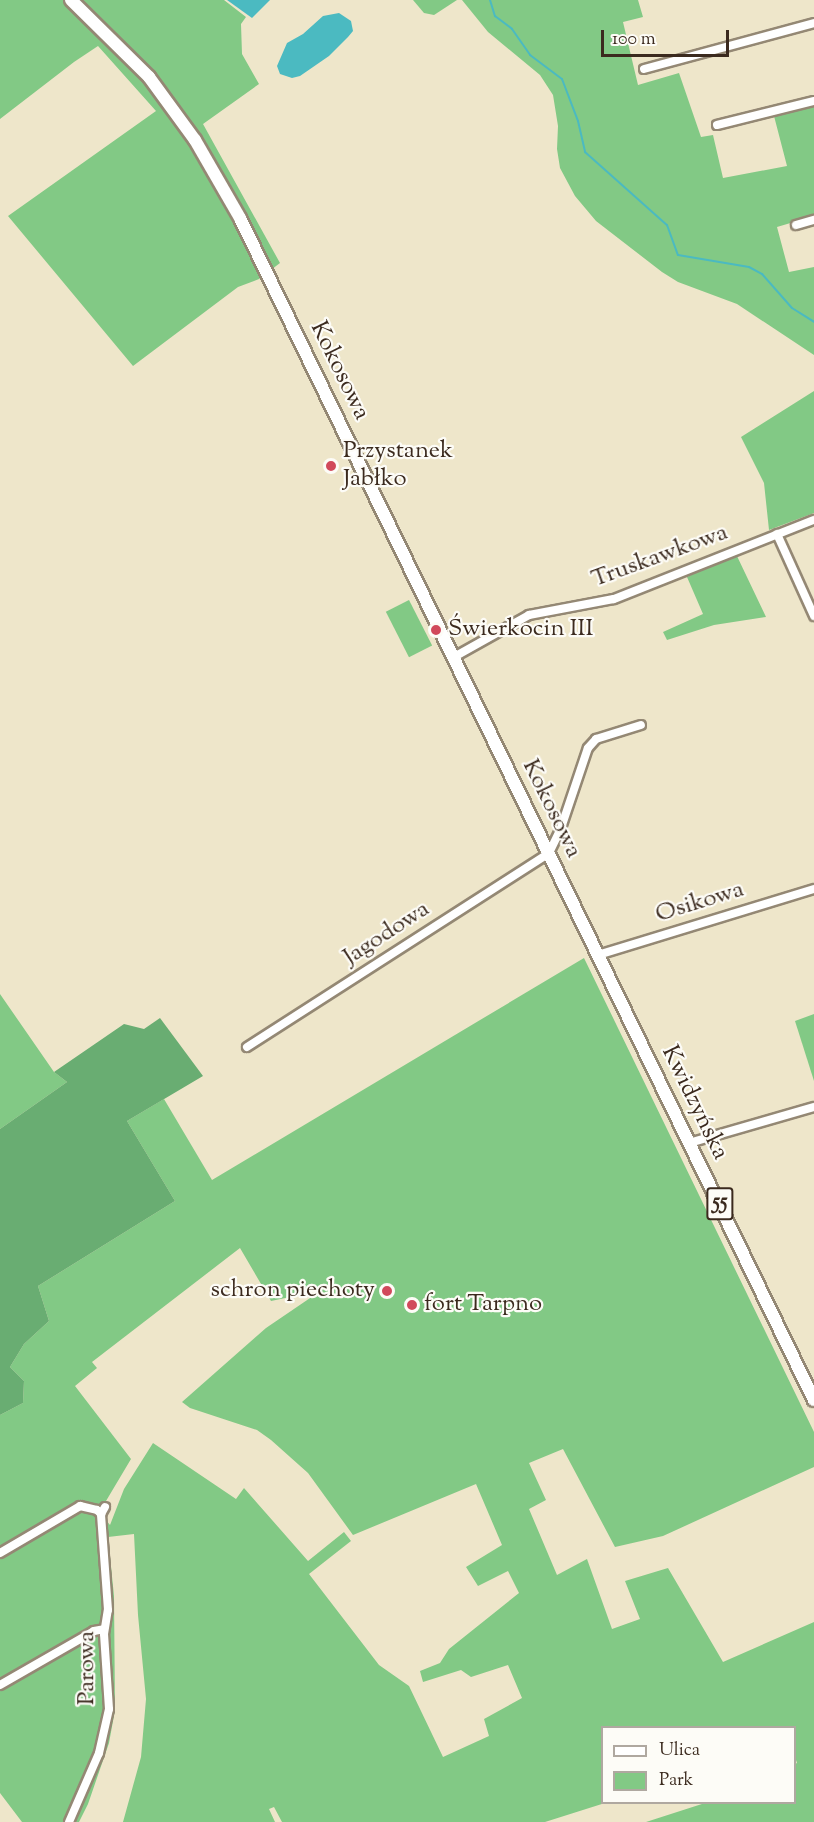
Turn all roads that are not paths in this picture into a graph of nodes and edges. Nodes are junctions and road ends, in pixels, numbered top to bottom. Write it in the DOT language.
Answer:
graph roads {
  1 [pos="71,0"];
  2 [pos="814,23"];
  3 [pos="644,69"];
  4 [pos="814,101"];
  5 [pos="717,125"];
  6 [pos="814,220"];
  7 [pos="796,225"];
  8 [pos="814,520"];
  9 [pos="777,534"];
  10 [pos="814,616"];
  11 [pos="453,657"];
  12 [pos="641,725"];
  13 [pos="549,853"];
  14 [pos="814,889"];
  15 [pos="598,955"];
  16 [pos="247,1047"];
  17 [pos="814,1107"];
  18 [pos="689,1143"];
  19 [pos="814,1400"];
  20 [pos="0,1553"];
  21 [pos="104,1629"];
  22 [pos="0,1684"];
  23 [pos="69,1822"];
  1 -- 11 [label="main road, Kokosowa / 55"];
  2 -- 3 [label="street"];
  4 -- 5 [label="street"];
  6 -- 7 [label="street"];
  8 -- 9 [label="street, Truskawkowa"];
  9 -- 10 [label="street"];
  9 -- 11 [label="street, Truskawkowa"];
  11 -- 13 [label="main road, Kokosowa / 55"];
  12 -- 13 [label="street"];
  13 -- 15 [label="main road, Kokosowa / 55"];
  13 -- 16 [label="street, Jagodowa"];
  14 -- 15 [label="street, Osikowa"];
  15 -- 18 [label="main road, Kwidzyńska / 55"];
  17 -- 18 [label="street"];
  18 -- 19 [label="main road, Kwidzyńska / 55"];
  20 -- 21 [label="street, Parowa"];
  21 -- 22 [label="street"];
  21 -- 23 [label="street, Parowa"];
}
